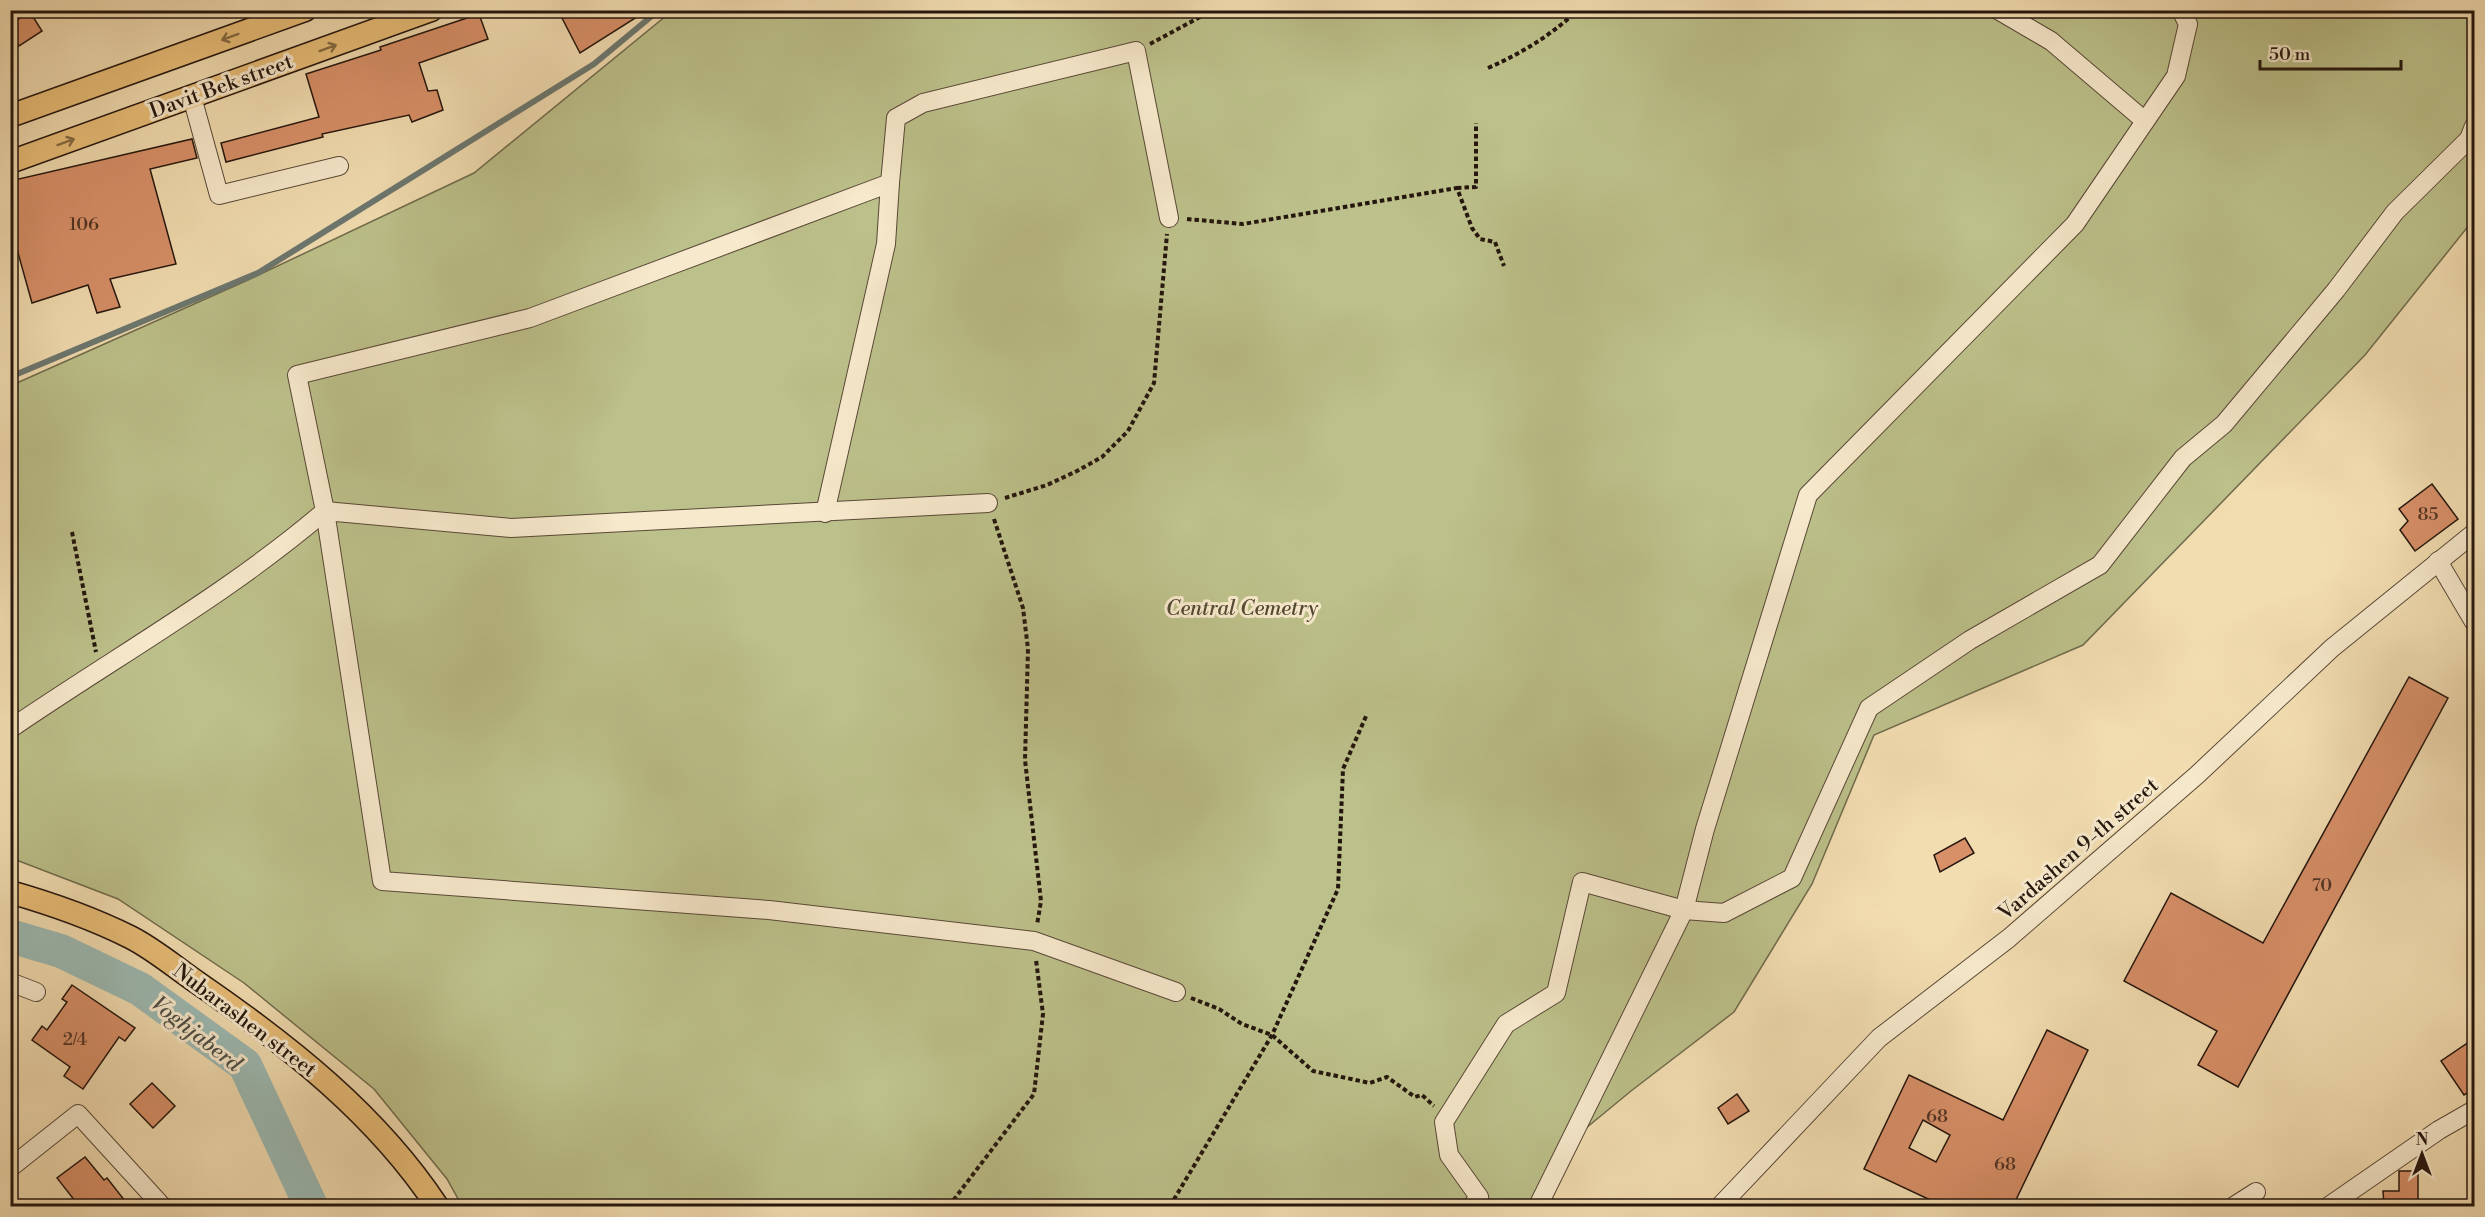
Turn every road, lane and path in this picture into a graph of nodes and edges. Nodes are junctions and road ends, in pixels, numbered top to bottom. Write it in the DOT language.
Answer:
graph roads {
  1 [pos="305,10"];
  2 [pos="431,10"];
  3 [pos="1213,10"];
  4 [pos="1578,10"];
  5 [pos="1998,10"];
  6 [pos="2181,10"];
  7 [pos="1136,51"];
  8 [pos="1488,68"];
  9 [pos="192,97"];
  10 [pos="10,116"];
  11 [pos="2145,121"];
  12 [pos="1476,123"];
  13 [pos="2475,126"];
  14 [pos="10,162"];
  15 [pos="339,166"];
  16 [pos="890,183"];
  17 [pos="1457,188"];
  18 [pos="1169,218"];
  19 [pos="1504,266"];
  20 [pos="988,502"];
  21 [pos="325,511"];
  22 [pos="825,513"];
  23 [pos="72,532"];
  24 [pos="2475,533"];
  25 [pos="2438,561"];
  26 [pos="2475,622"];
  27 [pos="100,671"];
  28 [pos="1367,714"];
  29 [pos="10,729"];
  30 [pos="10,892"];
  31 [pos="1684,910"];
  32 [pos="1034,941"];
  33 [pos="10,982"];
  34 [pos="36,992"];
  35 [pos="1176,992"];
  36 [pos="1272,1035"];
  37 [pos="2475,1110"];
  38 [pos="1450,1113"];
  39 [pos="10,1168"];
  40 [pos="2388,1181"];
  41 [pos="2256,1192"];
  42 [pos="162,1206"];
  43 [pos="437,1206"];
  44 [pos="949,1206"];
  45 [pos="1170,1206"];
  46 [pos="1472,1206"];
  47 [pos="1538,1206"];
  48 [pos="1720,1206"];
  49 [pos="2234,1206"];
  50 [pos="2329,1206"];
  51 [pos="2352,1206"];
  1 -- 10 [label="main road, Davit Bek street, one-way"];
  9 -- 2 [label="main road, Davit Bek street, one-way"];
  3 -- 7 [label="path"];
  4 -- 8 [label="path"];
  5 -- 11 [label="street"];
  6 -- 11 [label="street"];
  7 -- 16 [label="street"];
  7 -- 18 [label="street"];
  14 -- 9 [label="main road, Davit Bek street, one-way"];
  9 -- 15 [label="street"];
  11 -- 31 [label="street"];
  12 -- 17 [label="path"];
  13 -- 31 [label="street"];
  16 -- 21 [label="street"];
  16 -- 22 [label="street"];
  17 -- 18 [label="path"];
  17 -- 19 [label="path"];
  18 -- 20 [label="path"];
  20 -- 22 [label="street"];
  20 -- 32 [label="path"];
  21 -- 22 [label="street"];
  21 -- 27 [label="street"];
  21 -- 32 [label="street"];
  23 -- 27 [label="path"];
  24 -- 25 [label="street, Vardashen 9-th street"];
  25 -- 26 [label="street"];
  25 -- 48 [label="street, Vardashen 9-th street"];
  27 -- 29 [label="street"];
  28 -- 36 [label="path"];
  30 -- 43 [label="main road, Nubarashen street"];
  31 -- 38 [label="street"];
  31 -- 47 [label="street"];
  32 -- 35 [label="street"];
  32 -- 44 [label="path"];
  33 -- 34 [label="street"];
  35 -- 36 [label="path"];
  36 -- 38 [label="path"];
  36 -- 45 [label="path"];
  37 -- 50 [label="street"];
  38 -- 46 [label="street"];
  39 -- 42 [label="street"];
  40 -- 51 [label="street"];
  41 -- 49 [label="street"];
}
